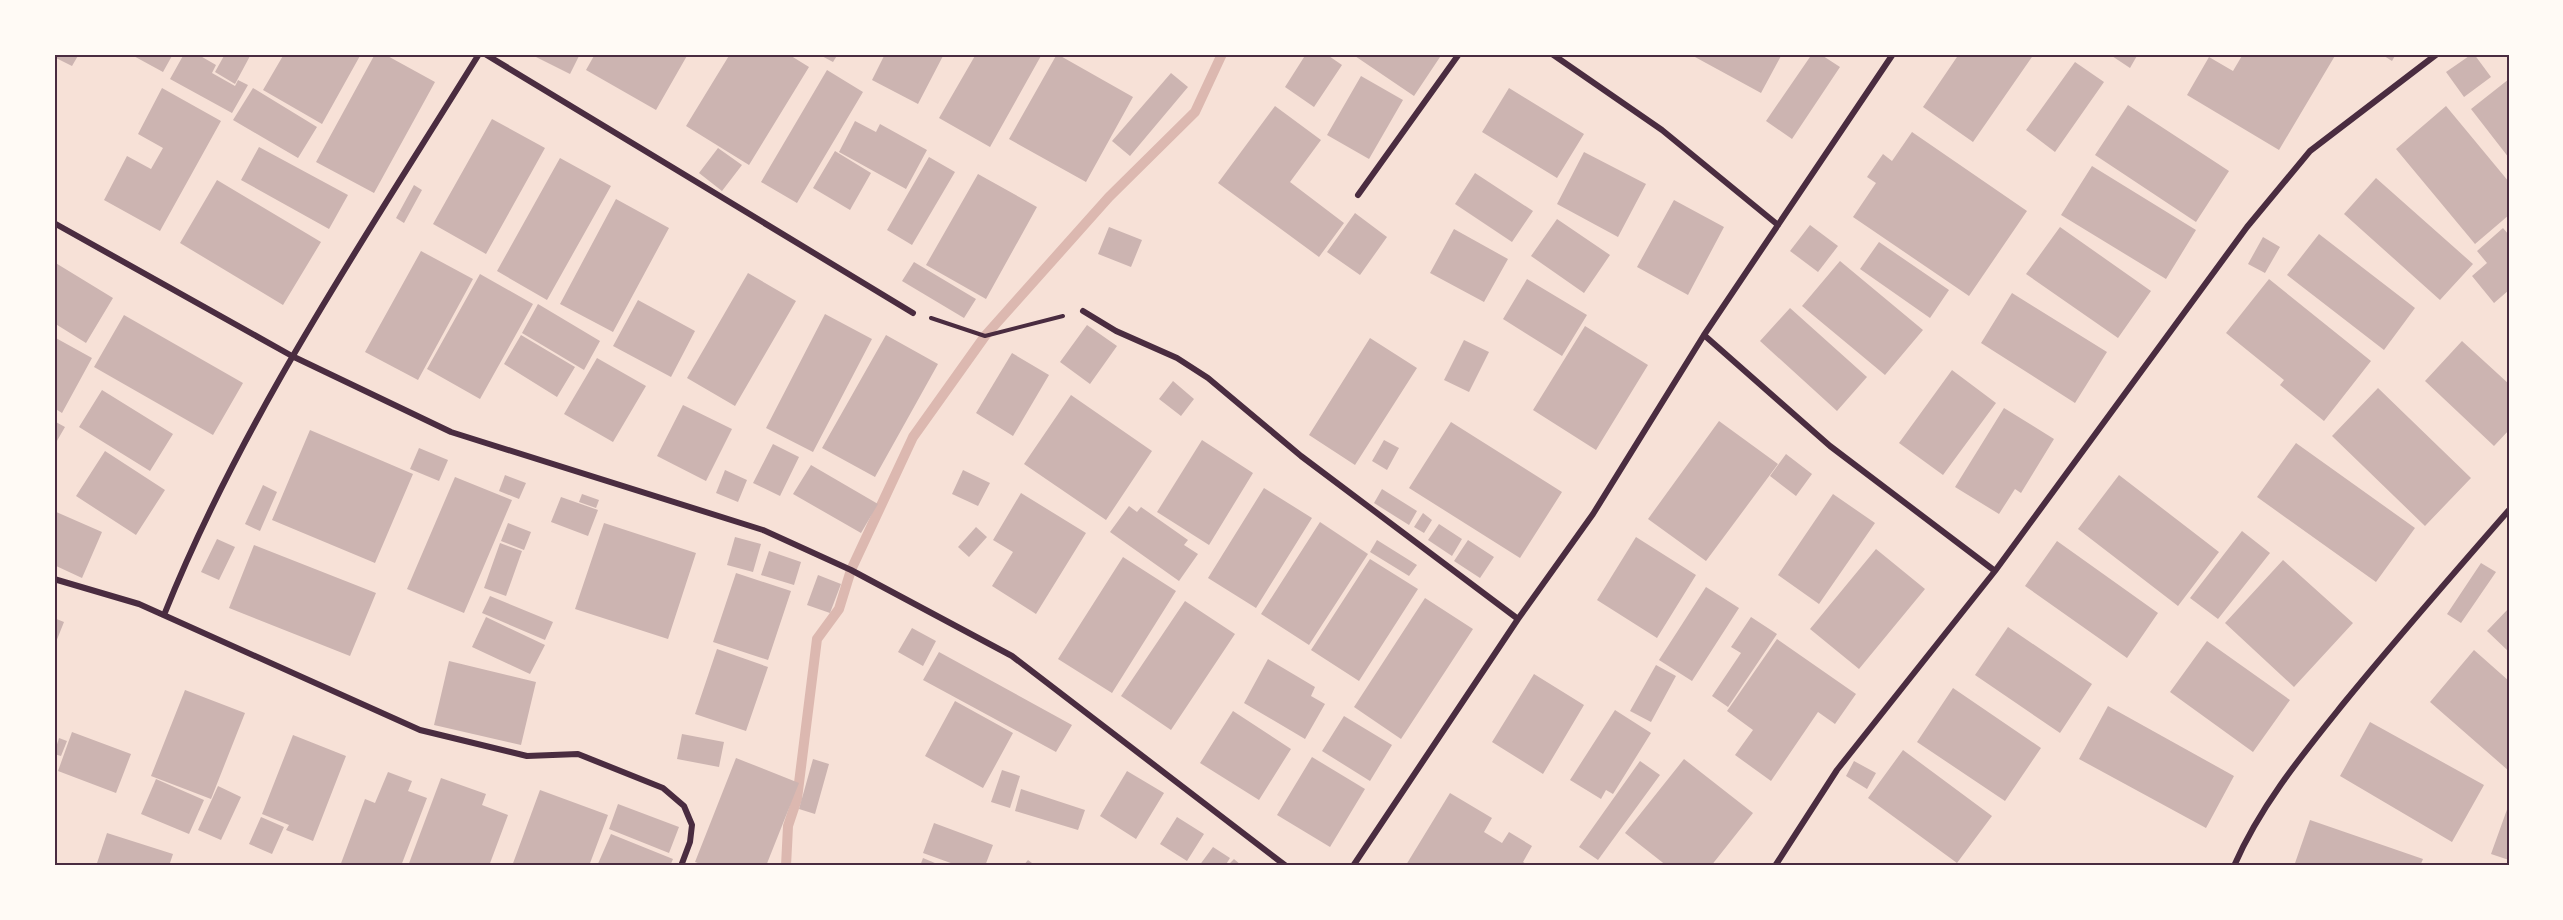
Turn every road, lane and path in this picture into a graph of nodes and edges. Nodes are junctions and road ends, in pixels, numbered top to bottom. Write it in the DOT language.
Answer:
graph roads {
  1 [pos="479,54"];
  2 [pos="485,54"];
  3 [pos="1459,54"];
  4 [pos="1552,54"];
  5 [pos="1893,54"];
  6 [pos="2437,54"];
  7 [pos="1358,195"];
  8 [pos="54,223"];
  9 [pos="1778,225"];
  10 [pos="1083,311"];
  11 [pos="913,313"];
  12 [pos="1704,335"];
  13 [pos="292,356"];
  14 [pos="2509,510"];
  15 [pos="1995,571"];
  16 [pos="54,579"];
  17 [pos="164,615"];
  18 [pos="1518,619"];
  19 [pos="681,866"];
  20 [pos="1286,866"];
  21 [pos="1353,866"];
  22 [pos="1775,866"];
  23 [pos="2234,866"];
  1 -- 13 [label="street"];
  2 -- 11 [label="street"];
  3 -- 7 [label="street"];
  4 -- 9 [label="street"];
  5 -- 9 [label="street"];
  6 -- 15 [label="street"];
  8 -- 13 [label="street"];
  9 -- 12 [label="street"];
  10 -- 11 [label="path"];
  10 -- 18 [label="street"];
  12 -- 15 [label="street"];
  12 -- 18 [label="street"];
  13 -- 17 [label="street"];
  13 -- 20 [label="street"];
  14 -- 23 [label="street"];
  15 -- 22 [label="street"];
  16 -- 17 [label="street"];
  17 -- 19 [label="street"];
  18 -- 21 [label="street"];
}
